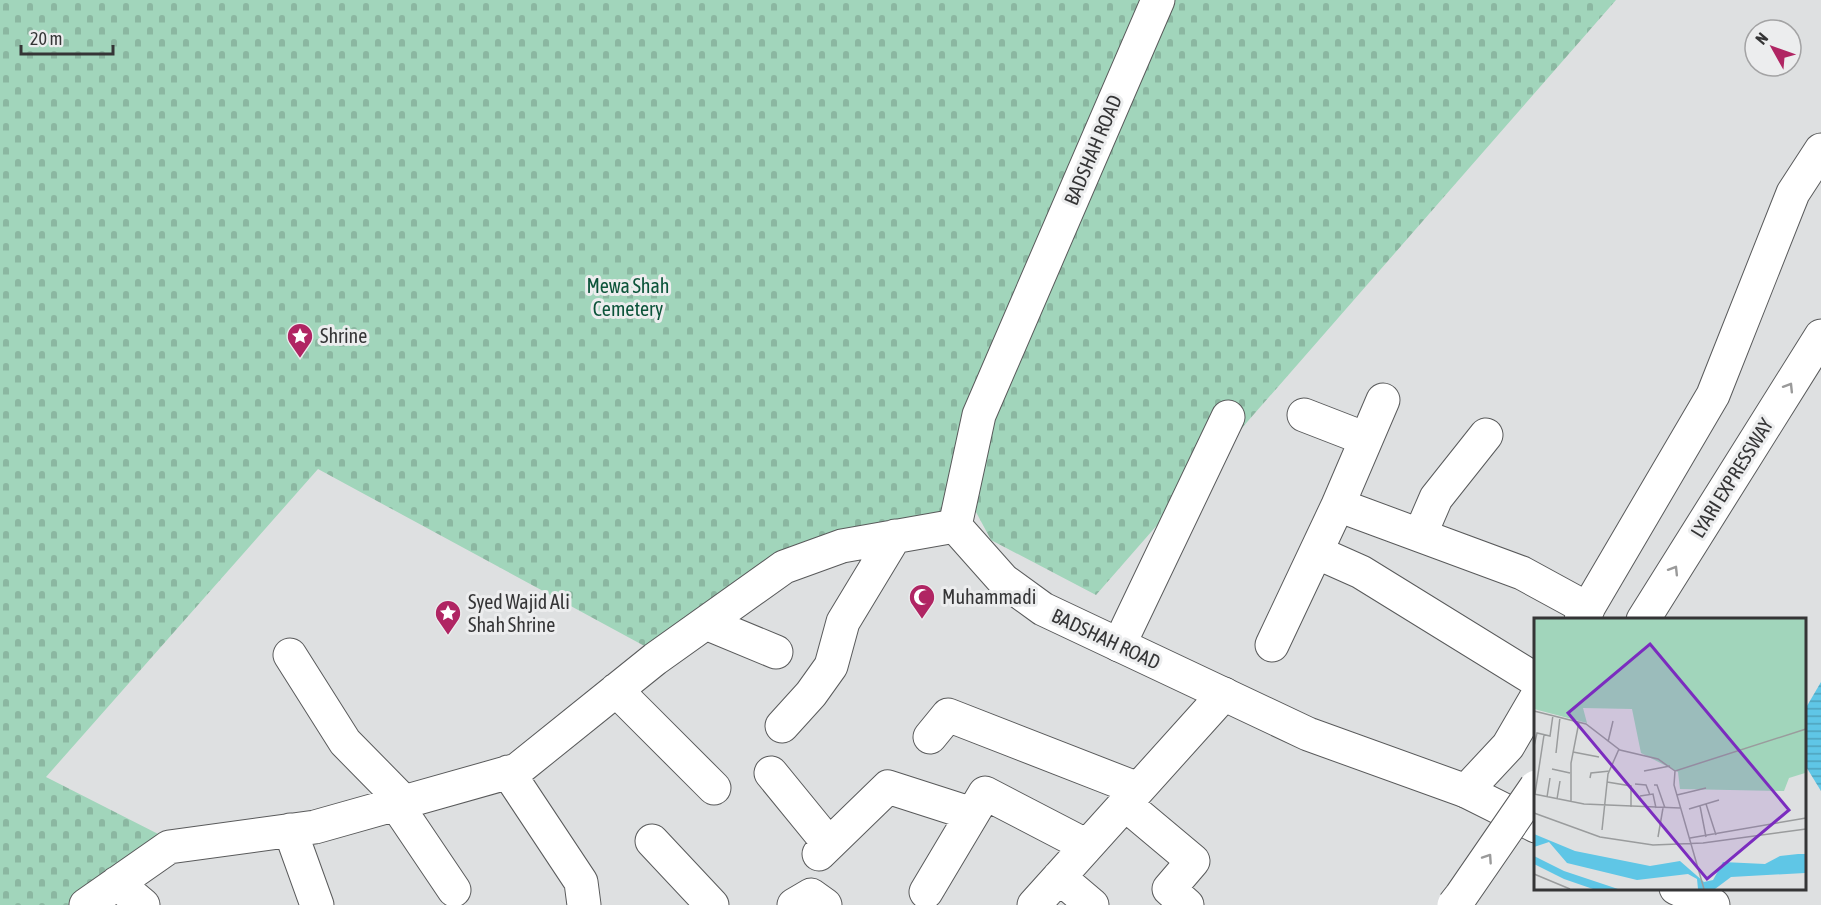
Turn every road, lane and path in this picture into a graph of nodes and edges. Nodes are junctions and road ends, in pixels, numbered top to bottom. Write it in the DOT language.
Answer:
graph roads {
  1 [pos="1158,0"];
  2 [pos="1821,150"];
  3 [pos="1821,336"];
  4 [pos="1383,400"];
  5 [pos="1304,415"];
  6 [pos="1228,417"];
  7 [pos="1486,435"];
  8 [pos="1366,439"];
  9 [pos="1338,505"];
  10 [pos="955,526"];
  11 [pos="1420,535"];
  12 [pos="896,536"];
  13 [pos="1316,552"];
  14 [pos="1585,614"];
  15 [pos="1644,618"];
  16 [pos="706,622"];
  17 [pos="1119,645"];
  18 [pos="1272,645"];
  19 [pos="776,652"];
  20 [pos="290,655"];
  21 [pos="1534,679"];
  22 [pos="616,690"];
  23 [pos="1224,694"];
  24 [pos="1534,702"];
  25 [pos="782,726"];
  26 [pos="930,737"];
  27 [pos="508,772"];
  28 [pos="771,773"];
  29 [pos="714,788"];
  30 [pos="1534,790"];
  31 [pos="1466,791"];
  32 [pos="1132,796"];
  33 [pos="400,803"];
  34 [pos="972,814"];
  35 [pos="1534,825"];
  36 [pos="290,830"];
  37 [pos="652,841"];
  38 [pos="1087,846"];
  39 [pos="1059,877"];
  40 [pos="117,883"];
  41 [pos="454,890"];
  42 [pos="1680,890"];
  43 [pos="926,892"];
  44 [pos="86,905"];
  45 [pos="143,905"];
  46 [pos="317,905"];
  47 [pos="584,905"];
  48 [pos="712,905"];
  49 [pos="794,905"];
  50 [pos="825,905"];
  51 [pos="1034,905"];
  52 [pos="1092,905"];
  53 [pos="1187,905"];
  54 [pos="1454,905"];
  55 [pos="1713,905"];
  1 -- 10 [label="main road, BADSHAH ROAD"];
  2 -- 14 [label="main road"];
  15 -- 3 [label="main road, LYARI EXPRESSWAY, one-way"];
  4 -- 8 [label="main road"];
  5 -- 8 [label="main road"];
  6 -- 17 [label="main road"];
  7 -- 11 [label="main road"];
  8 -- 9 [label="main road"];
  9 -- 11 [label="main road"];
  9 -- 13 [label="main road"];
  10 -- 12 [label="main road"];
  10 -- 17 [label="main road, BADSHAH ROAD"];
  11 -- 14 [label="main road"];
  12 -- 16 [label="main road"];
  12 -- 25 [label="main road"];
  13 -- 18 [label="main road"];
  13 -- 21 [label="main road"];
  16 -- 19 [label="main road"];
  16 -- 22 [label="main road"];
  17 -- 23 [label="main road, BADSHAH ROAD"];
  20 -- 33 [label="main road"];
  22 -- 27 [label="main road"];
  22 -- 29 [label="main road"];
  23 -- 31 [label="main road, BADSHAH ROAD"];
  23 -- 32 [label="main road"];
  24 -- 31 [label="main road"];
  26 -- 32 [label="main road"];
  27 -- 33 [label="main road"];
  27 -- 47 [label="main road"];
  28 -- 34 [label="main road"];
  54 -- 30 [label="main road, one-way, bridge"];
  31 -- 35 [label="main road, BADSHAH ROAD"];
  32 -- 38 [label="main road"];
  32 -- 53 [label="main road"];
  33 -- 36 [label="main road"];
  33 -- 41 [label="main road"];
  34 -- 38 [label="main road"];
  34 -- 43 [label="main road"];
  36 -- 40 [label="main road"];
  36 -- 46 [label="main road"];
  37 -- 48 [label="main road"];
  38 -- 39 [label="main road"];
  39 -- 51 [label="main road"];
  39 -- 52 [label="main road"];
  40 -- 44 [label="main road"];
  40 -- 45 [label="main road"];
  42 -- 55 [label="main road"];
  49 -- 50 [label="main road"];
}
